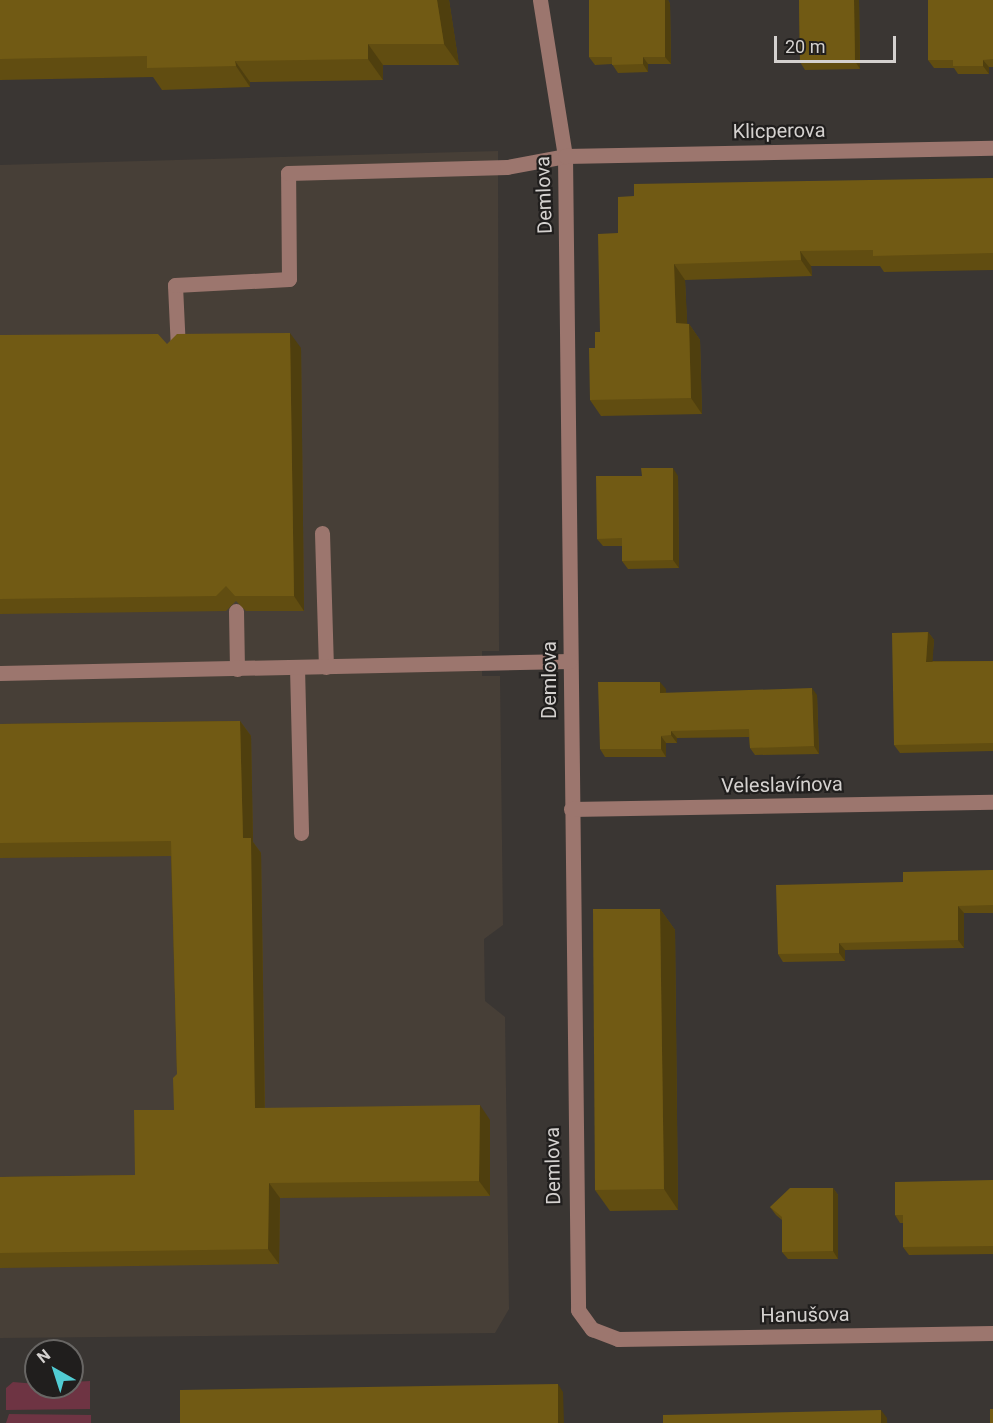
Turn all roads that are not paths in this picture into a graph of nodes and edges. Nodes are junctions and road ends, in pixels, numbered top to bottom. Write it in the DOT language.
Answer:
graph roads {
  1 [pos="540,0"];
  2 [pos="993,148"];
  3 [pos="565,156"];
  4 [pos="178,349"];
  5 [pos="322,533"];
  6 [pos="236,611"];
  7 [pos="570,661"];
  8 [pos="297,667"];
  9 [pos="326,667"];
  10 [pos="237,669"];
  11 [pos="0,673"];
  12 [pos="993,802"];
  13 [pos="571,809"];
  14 [pos="301,832"];
  15 [pos="993,1333"];
  16 [pos="618,1339"];
  1 -- 3 [label="street, Demlova"];
  2 -- 3 [label="street, Klicperova"];
  3 -- 4 [label="street, Klicperova"];
  3 -- 7 [label="street, Demlova"];
  5 -- 9 [label="street"];
  6 -- 10 [label="street"];
  7 -- 9 [label="street"];
  7 -- 13 [label="street, Demlova"];
  8 -- 9 [label="street"];
  8 -- 10 [label="street"];
  8 -- 14 [label="street"];
  10 -- 11 [label="street"];
  12 -- 13 [label="street, Veleslavínova"];
  13 -- 16 [label="street, Demlova"];
  15 -- 16 [label="street, Hanušova"];
}
